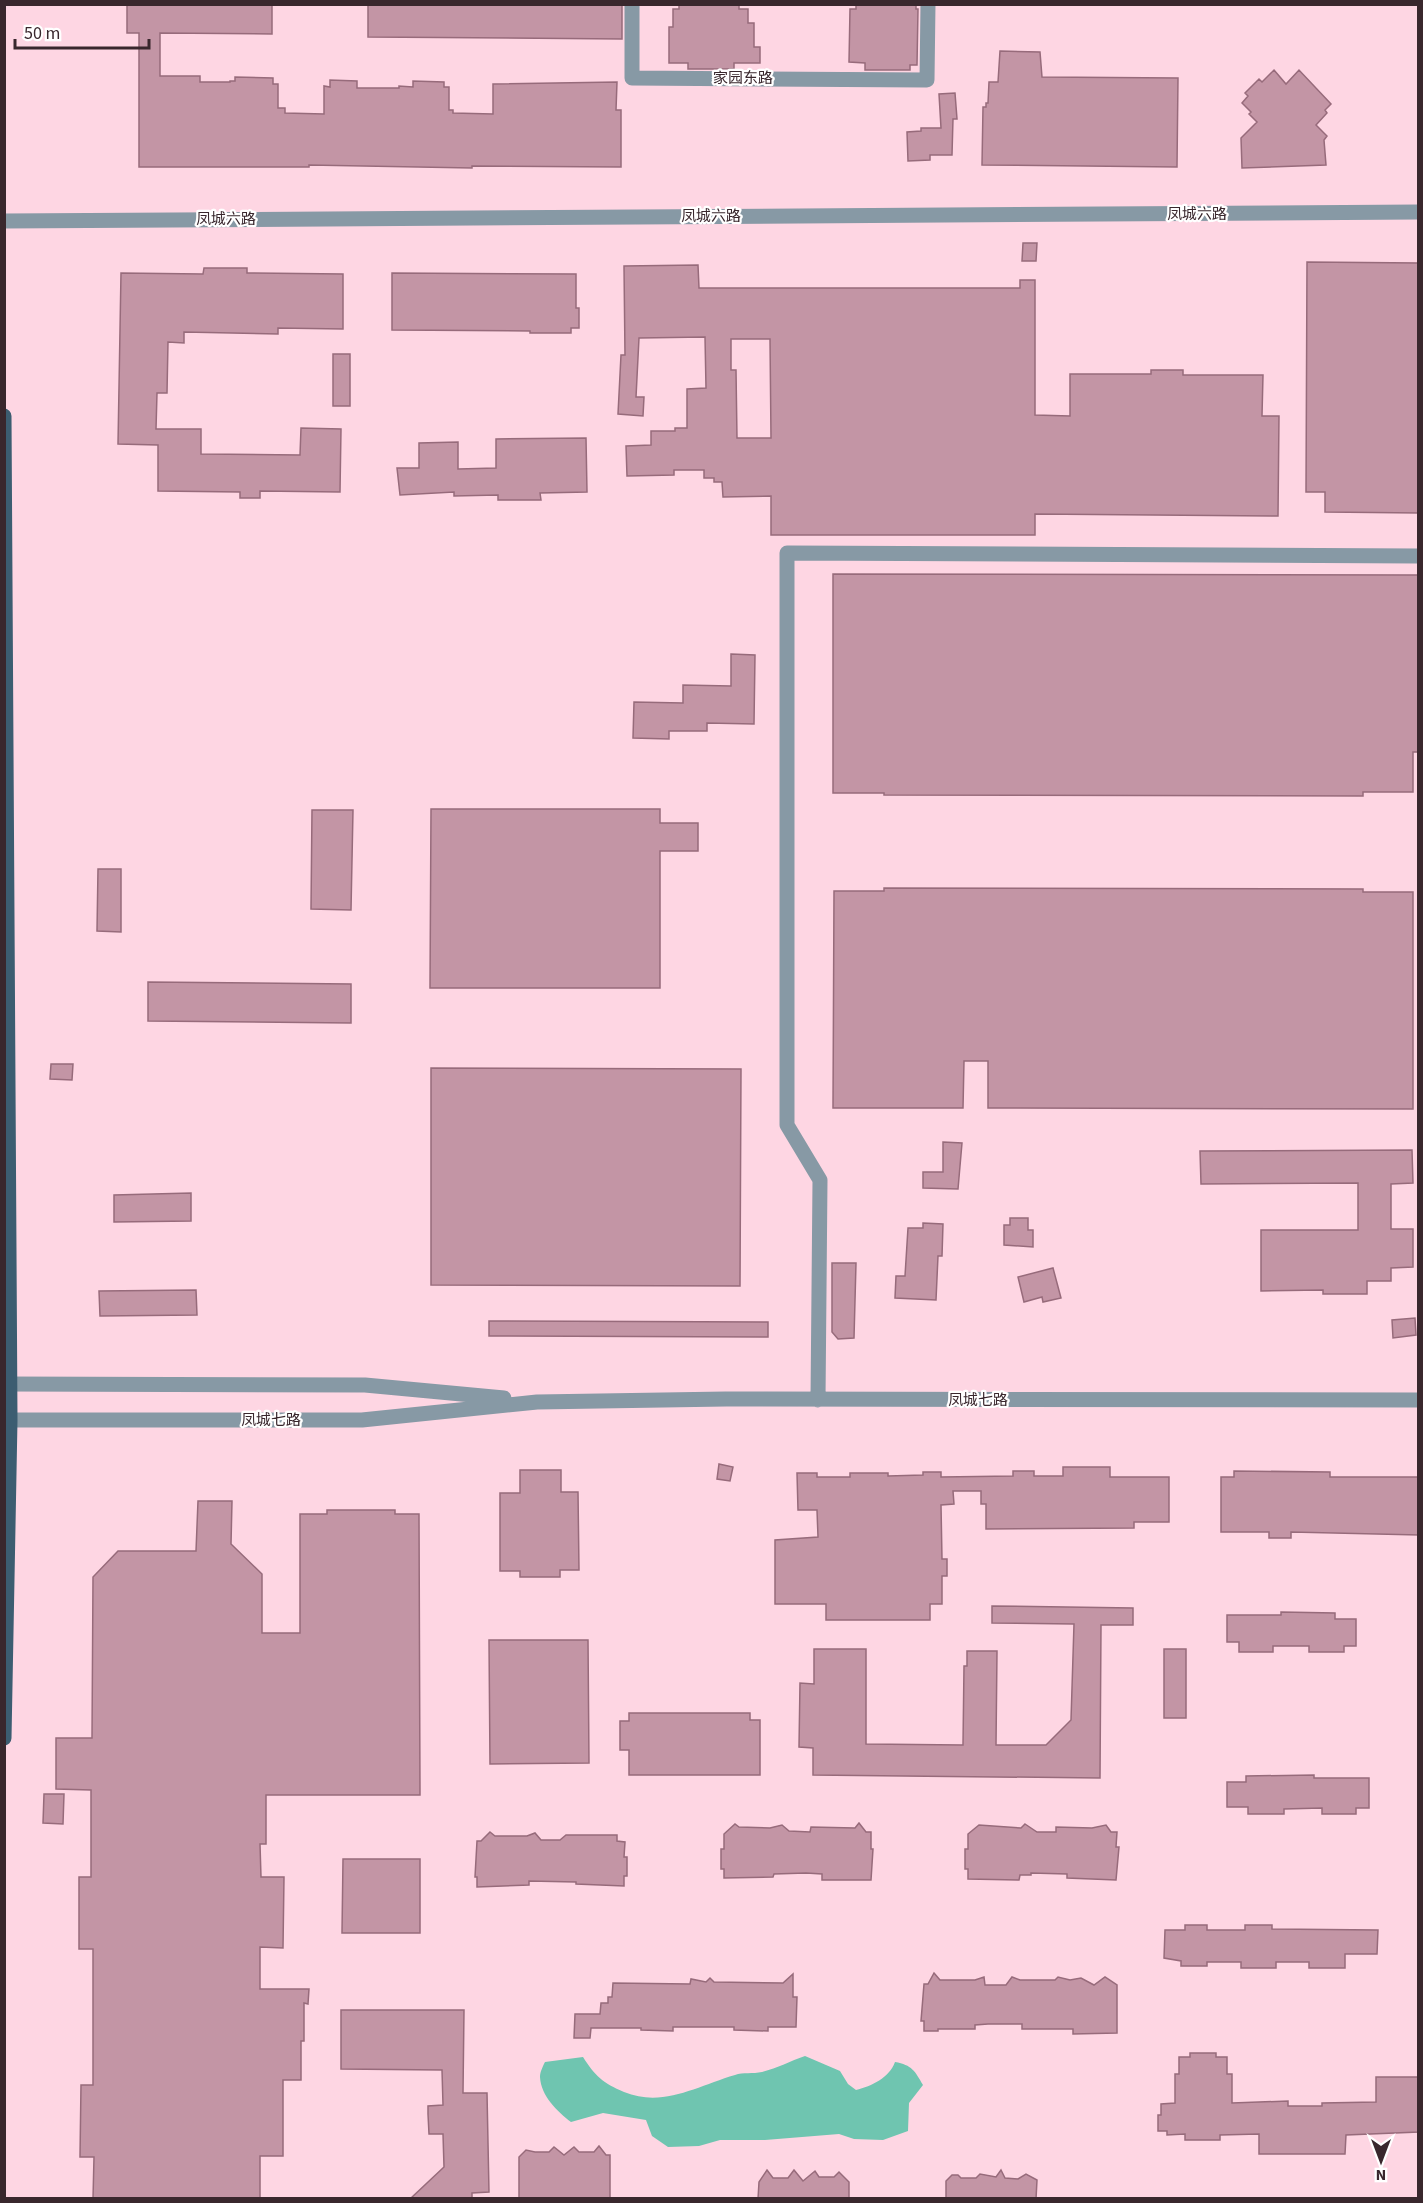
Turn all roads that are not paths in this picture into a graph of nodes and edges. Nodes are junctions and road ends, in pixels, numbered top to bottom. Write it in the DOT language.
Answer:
graph roads {
  1 [pos="632,4"];
  2 [pos="928,4"];
  3 [pos="1419,212"];
  4 [pos="4,220"];
  5 [pos="4,416"];
  6 [pos="1419,555"];
  7 [pos="7,1384"];
  8 [pos="818,1400"];
  9 [pos="1419,1400"];
  10 [pos="537,1402"];
  11 [pos="7,1420"];
  12 [pos="4,1738"];
  1 -- 2 [label="street, 家园东路"];
  3 -- 4 [label="street, 凤城六路"];
  5 -- 7 [label="main road"];
  6 -- 8 [label="street"];
  7 -- 10 [label="street, 凤城七路"];
  7 -- 11 [label="main road"];
  8 -- 9 [label="street, 凤城七路"];
  8 -- 10 [label="street, 凤城七路"];
  10 -- 11 [label="street, 凤城七路"];
  11 -- 12 [label="main road"];
}
